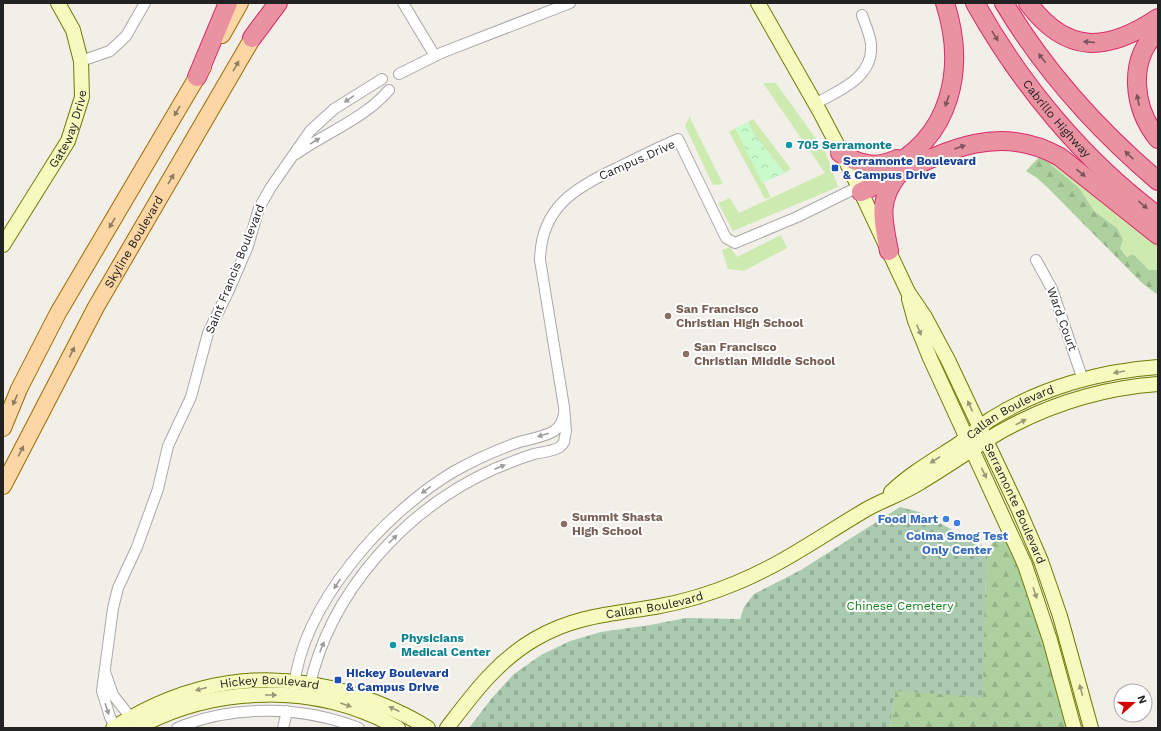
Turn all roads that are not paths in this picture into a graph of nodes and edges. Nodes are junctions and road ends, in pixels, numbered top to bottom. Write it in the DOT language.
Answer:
graph roads {
  1 [pos="58,3"];
  2 [pos="145,3"];
  3 [pos="228,3"];
  4 [pos="240,3"];
  5 [pos="272,3"];
  6 [pos="278,3"];
  7 [pos="403,3"];
  8 [pos="570,3"];
  9 [pos="758,3"];
  10 [pos="945,3"];
  11 [pos="975,3"];
  12 [pos="1004,3"];
  13 [pos="1028,3"];
  14 [pos="1158,4"];
  15 [pos="862,15"];
  16 [pos="1158,18"];
  17 [pos="1158,31"];
  18 [pos="1127,37"];
  19 [pos="252,38"];
  20 [pos="1158,39"];
  21 [pos="435,56"];
  22 [pos="81,61"];
  23 [pos="1140,64"];
  24 [pos="400,74"];
  25 [pos="197,77"];
  26 [pos="382,79"];
  27 [pos="390,90"];
  28 [pos="815,104"];
  29 [pos="1158,139"];
  30 [pos="924,140"];
  31 [pos="840,153"];
  32 [pos="285,166"];
  33 [pos="898,175"];
  34 [pos="1158,181"];
  35 [pos="859,187"];
  36 [pos="1158,216"];
  37 [pos="1158,235"];
  38 [pos="3,244"];
  39 [pos="889,251"];
  40 [pos="1036,260"];
  41 [pos="908,292"];
  42 [pos="1158,367"];
  43 [pos="1083,380"];
  44 [pos="1158,384"];
  45 [pos="564,407"];
  46 [pos="980,427"];
  47 [pos="3,428"];
  48 [pos="987,441"];
  49 [pos="970,444"];
  50 [pos="3,486"];
  51 [pos="105,672"];
  52 [pos="295,681"];
  53 [pos="309,690"];
  54 [pos="293,696"];
  55 [pos="287,711"];
  56 [pos="136,725"];
  57 [pos="114,727"];
  58 [pos="177,728"];
  59 [pos="283,728"];
  60 [pos="359,728"];
  61 [pos="398,728"];
  62 [pos="428,728"];
  63 [pos="447,728"];
  64 [pos="1074,728"];
  65 [pos="1091,728"];
  1 -- 22 [label="main road, Gateway Drive"];
  2 -- 22 [label="street"];
  3 -- 25 [label="highway"];
  4 -- 25 [label="main road"];
  5 -- 19 [label="main road, Skyline Boulevard"];
  6 -- 19 [label="highway"];
  7 -- 21 [label="street"];
  8 -- 21 [label="street"];
  9 -- 28 [label="main road, Serramonte Boulevard"];
  10 -- 30 [label="highway, one-way"];
  11 -- 36 [label="highway, Cabrillo Highway, one-way"];
  34 -- 12 [label="highway, one-way"];
  18 -- 13 [label="highway, one-way"];
  14 -- 18 [label="highway"];
  15 -- 28 [label="street"];
  16 -- 18 [label="highway"];
  17 -- 23 [label="highway"];
  50 -- 19 [label="main road, Skyline Boulevard, one-way"];
  20 -- 23 [label="highway"];
  21 -- 24 [label="street"];
  22 -- 38 [label="main road, Gateway Drive"];
  29 -- 23 [label="highway, one-way"];
  25 -- 47 [label="main road, one-way"];
  26 -- 32 [label="street, Saint Francis Boulevard, one-way"];
  32 -- 27 [label="street, Saint Francis Boulevard, one-way"];
  28 -- 31 [label="main road, Serramonte Boulevard"];
  30 -- 31 [label="highway"];
  30 -- 35 [label="highway"];
  31 -- 35 [label="main road, Serramonte Boulevard"];
  32 -- 51 [label="street, Saint Francis Boulevard"];
  33 -- 35 [label="highway"];
  33 -- 37 [label="highway, one-way"];
  33 -- 39 [label="highway"];
  35 -- 39 [label="main road, Serramonte Boulevard"];
  35 -- 45 [label="street, Campus Drive"];
  39 -- 41 [label="main road, Serramonte Boulevard"];
  40 -- 43 [label="street, Ward Court"];
  46 -- 41 [label="main road, Serramonte Boulevard, one-way"];
  41 -- 49 [label="main road, Serramonte Boulevard, one-way"];
  42 -- 43 [label="main road, Callan Boulevard, one-way"];
  43 -- 46 [label="main road, Callan Boulevard"];
  48 -- 44 [label="main road, Callan Boulevard, one-way"];
  45 -- 52 [label="street, Campus Drive, one-way"];
  53 -- 45 [label="street, Campus Drive, one-way"];
  46 -- 48 [label="main road, Serramonte Boulevard"];
  46 -- 49 [label="main road, Callan Boulevard"];
  48 -- 49 [label="main road, Callan Boulevard"];
  65 -- 48 [label="main road, Serramonte Boulevard, one-way"];
  49 -- 63 [label="main road, Callan Boulevard"];
  49 -- 64 [label="main road, Serramonte Boulevard, one-way"];
  51 -- 56 [label="street, Saint Francis Boulevard"];
  51 -- 57 [label="street, Saint Francis Boulevard, one-way"];
  52 -- 53 [label="main road, Hickey Boulevard"];
  52 -- 54 [label="street, Campus Drive"];
  52 -- 56 [label="main road, Hickey Boulevard, one-way"];
  53 -- 54 [label="main road, Hickey Boulevard"];
  53 -- 61 [label="main road, Hickey Boulevard, one-way"];
  62 -- 53 [label="main road, Hickey Boulevard, one-way"];
  56 -- 54 [label="main road, Hickey Boulevard, one-way"];
  55 -- 58 [label="street, Hickey Boulevard"];
  55 -- 59 [label="street"];
  55 -- 60 [label="street, Hickey Boulevard"];
  56 -- 57 [label="main road, Hickey Boulevard"];
}
